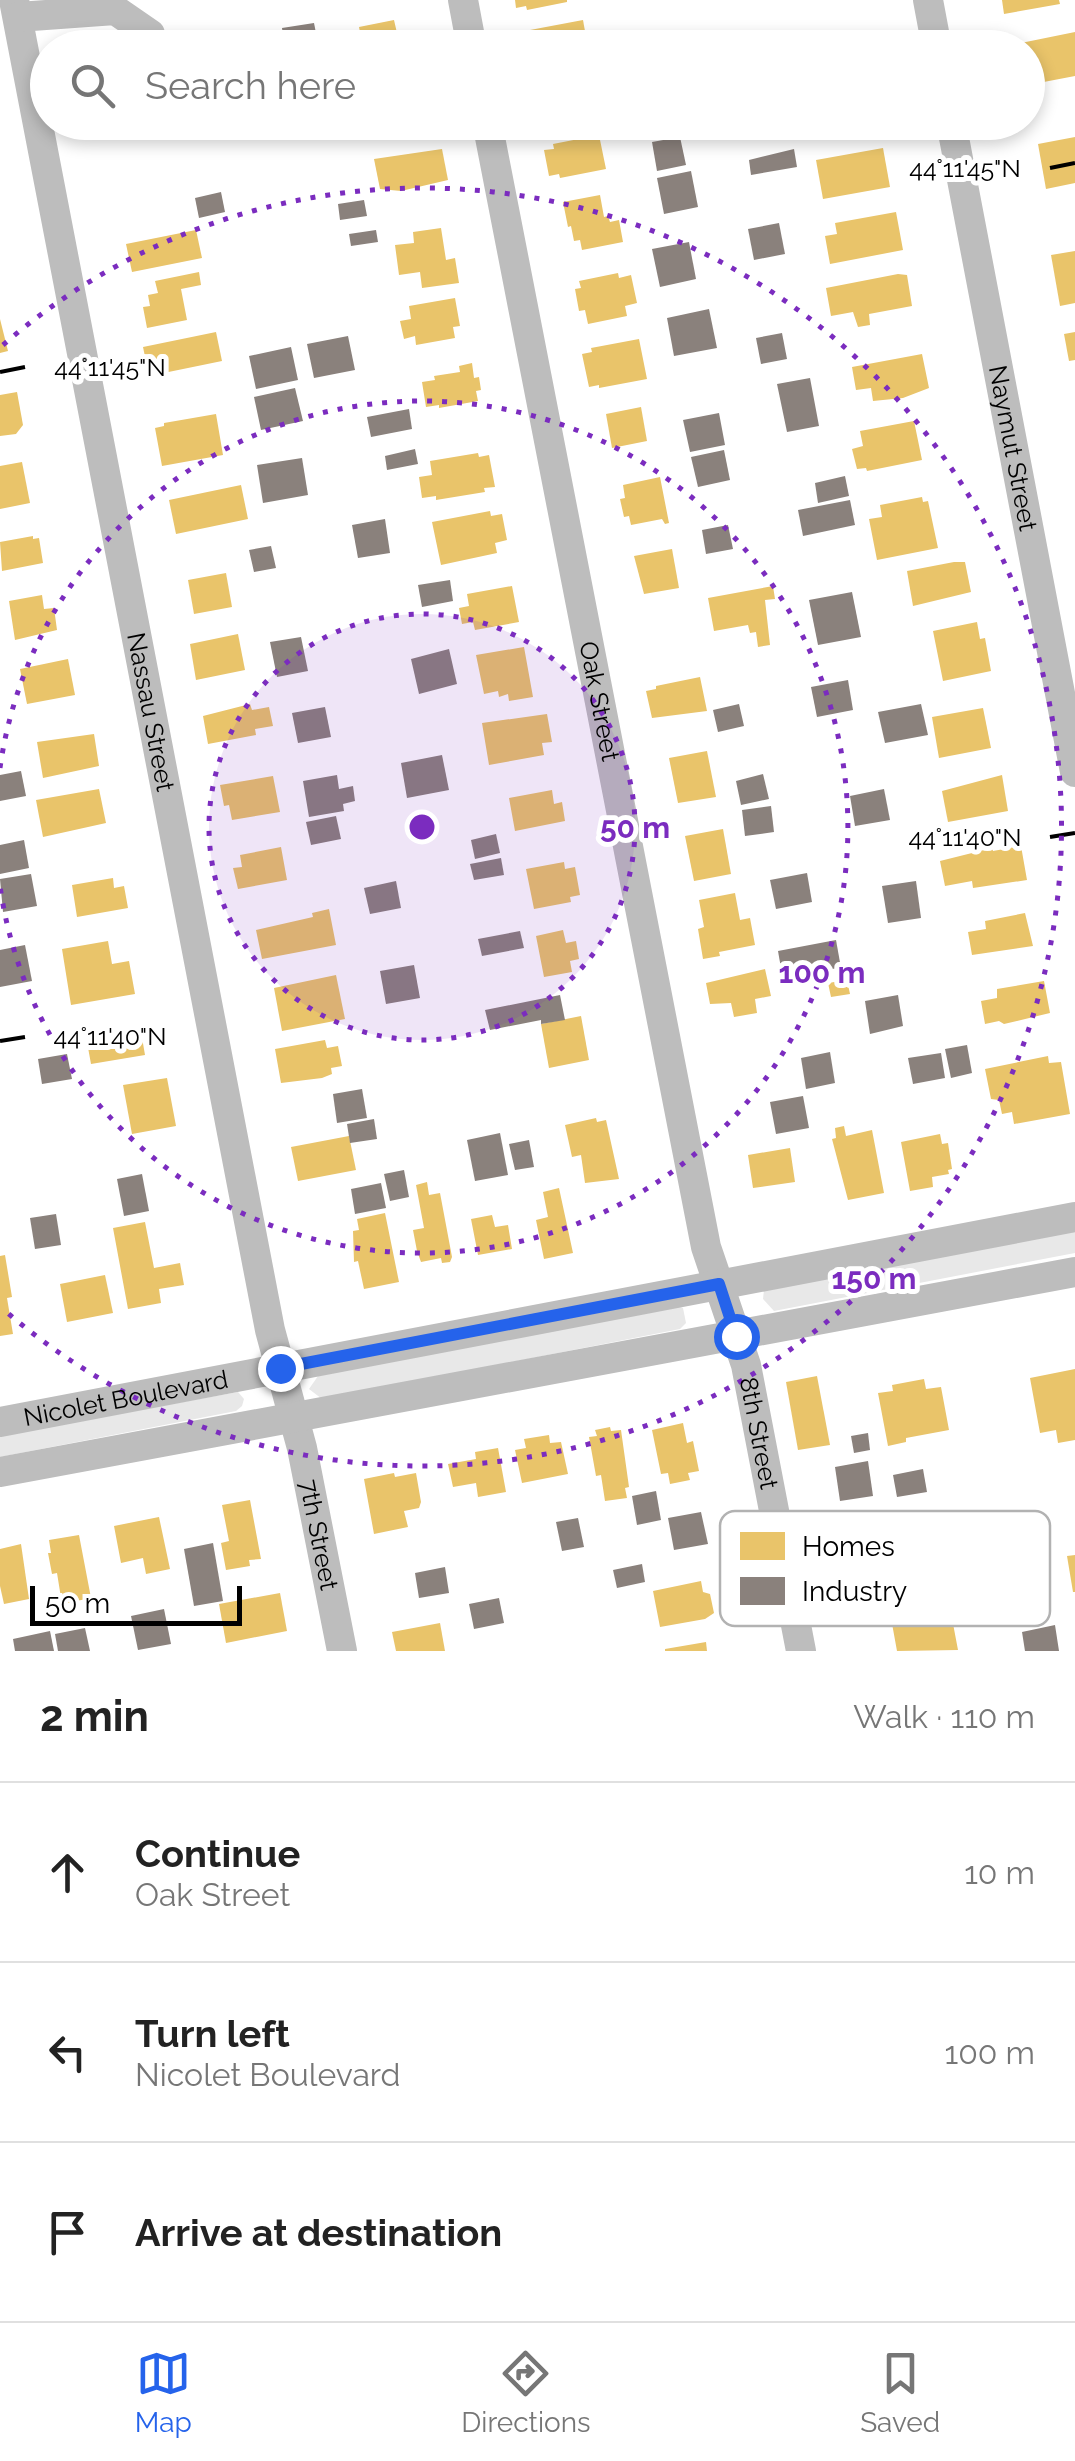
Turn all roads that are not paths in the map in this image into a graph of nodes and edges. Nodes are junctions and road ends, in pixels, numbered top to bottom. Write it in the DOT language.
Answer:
graph roads {
  1 [pos="463,0"];
  2 [pos="928,0"];
  3 [pos="16,9"];
  4 [pos="144,30"];
  5 [pos="469,30"];
  6 [pos="934,30"];
  7 [pos="30,82"];
  8 [pos="41,140"];
  9 [pos="491,140"];
  10 [pos="955,140"];
  11 [pos="1075,772"];
  12 [pos="1075,1217"];
  13 [pos="1075,1272"];
  14 [pos="719,1284"];
  15 [pos="736,1336"];
  16 [pos="280,1368"];
  17 [pos="296,1420"];
  18 [pos="0,1422"];
  19 [pos="0,1472"];
  20 [pos="774,1511"];
  21 [pos="796,1626"];
  22 [pos="342,1651"];
  23 [pos="801,1651"];
  1 -- 5 [label="street"];
  2 -- 6 [label="street"];
  3 -- 4 [label="street"];
  3 -- 7 [label="street, Nassau Street"];
  8 -- 16 [label="street, Nassau Street"];
  9 -- 14 [label="street, Oak Street"];
  10 -- 11 [label="street, Naymut Street"];
  12 -- 14 [label="street, Nicolet Boulevard"];
  13 -- 15 [label="street, Nicolet Boulevard"];
  14 -- 15 [label="street, Oak Street"];
  14 -- 16 [label="street, Nicolet Boulevard"];
  15 -- 17 [label="street, Nicolet Boulevard"];
  15 -- 20 [label="street, 8th Street"];
  16 -- 17 [label="street, Nassau Street"];
  16 -- 18 [label="street, Nicolet Boulevard"];
  17 -- 19 [label="street, Nicolet Boulevard"];
  17 -- 22 [label="street, 7th Street"];
  21 -- 23 [label="street, 8th Street"];
}
